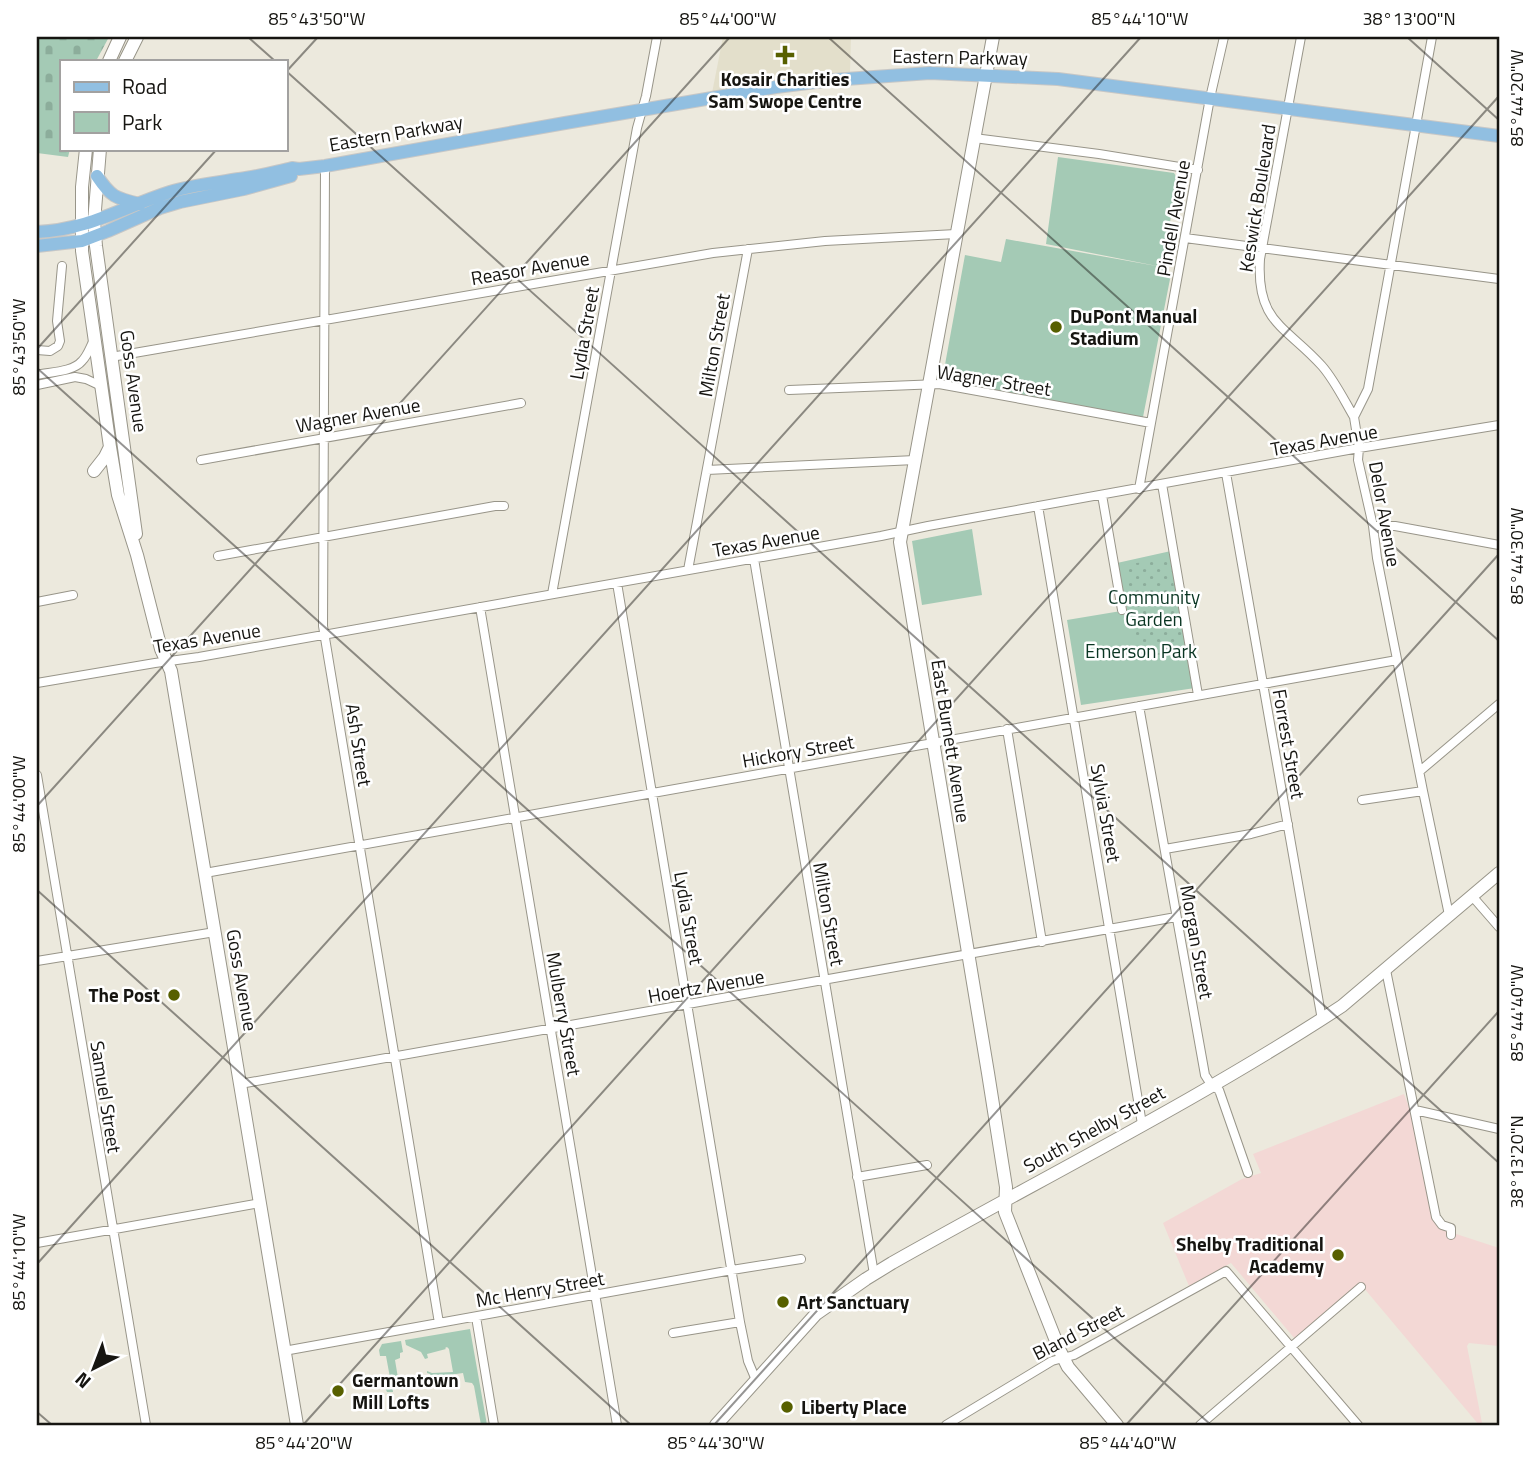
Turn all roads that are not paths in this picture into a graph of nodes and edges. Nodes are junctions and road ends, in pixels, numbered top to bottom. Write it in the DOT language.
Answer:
graph roads {
  1 [pos="120,37"];
  2 [pos="137,37"];
  3 [pos="657,37"];
  4 [pos="992,37"];
  5 [pos="1224,37"];
  6 [pos="1301,37"];
  7 [pos="1432,37"];
  8 [pos="109,60"];
  9 [pos="126,60"];
  10 [pos="986,74"];
  11 [pos="1210,98"];
  12 [pos="1288,108"];
  13 [pos="641,111"];
  14 [pos="1416,125"];
  15 [pos="1499,136"];
  16 [pos="974,138"];
  17 [pos="86,150"];
  18 [pos="100,150"];
  19 [pos="325,166"];
  20 [pos="299,169"];
  21 [pos="1198,170"];
  22 [pos="97,176"];
  23 [pos="140,204"];
  24 [pos="88,223"];
  25 [pos="37,232"];
  26 [pos="956,234"];
  27 [pos="95,236"];
  28 [pos="1185,238"];
  29 [pos="82,241"];
  30 [pos="37,246"];
  31 [pos="1262,248"];
  32 [pos="748,249"];
  33 [pos="1390,265"];
  34 [pos="62,266"];
  35 [pos="611,270"];
  36 [pos="1499,279"];
  37 [pos="324,320"];
  38 [pos="94,340"];
  39 [pos="37,350"];
  40 [pos="111,357"];
  41 [pos="37,375"];
  42 [pos="37,385"];
  43 [pos="929,385"];
  44 [pos="101,386"];
  45 [pos="789,390"];
  46 [pos="521,402"];
  47 [pos="1354,417"];
  48 [pos="1151,423"];
  49 [pos="1499,425"];
  50 [pos="324,438"];
  51 [pos="110,447"];
  52 [pos="1359,448"];
  53 [pos="201,460"];
  54 [pos="915,460"];
  55 [pos="707,470"];
  56 [pos="94,471"];
  57 [pos="1226,473"];
  58 [pos="1162,484"];
  59 [pos="1139,489"];
  60 [pos="1102,495"];
  61 [pos="504,506"];
  62 [pos="1038,506"];
  63 [pos="1373,526"];
  64 [pos="902,532"];
  65 [pos="324,537"];
  66 [pos="134,545"];
  67 [pos="1499,545"];
  68 [pos="218,556"];
  69 [pos="754,559"];
  70 [pos="688,570"];
  71 [pos="617,583"];
  72 [pos="552,594"];
  73 [pos="74,595"];
  74 [pos="37,602"];
  75 [pos="480,607"];
  76 [pos="1122,610"];
  77 [pos="325,634"];
  78 [pos="1397,660"];
  79 [pos="166,662"];
  80 [pos="37,683"];
  81 [pos="1263,684"];
  82 [pos="1198,695"];
  83 [pos="1499,704"];
  84 [pos="1139,706"];
  85 [pos="1074,718"];
  86 [pos="1007,729"];
  87 [pos="932,743"];
  88 [pos="789,769"];
  89 [pos="1420,771"];
  90 [pos="37,775"];
  91 [pos="1423,791"];
  92 [pos="652,793"];
  93 [pos="1362,800"];
  94 [pos="515,818"];
  95 [pos="1287,824"];
  96 [pos="360,845"];
  97 [pos="1165,849"];
  98 [pos="205,873"];
  99 [pos="1499,873"];
  100 [pos="1472,896"];
  101 [pos="1449,915"];
  102 [pos="1176,917"];
  103 [pos="1499,927"];
  104 [pos="1109,929"];
  105 [pos="215,932"];
  106 [pos="1042,942"];
  107 [pos="968,955"];
  108 [pos="67,957"];
  109 [pos="37,961"];
  110 [pos="1385,970"];
  111 [pos="824,981"];
  112 [pos="688,1005"];
  113 [pos="1322,1020"];
  114 [pos="551,1029"];
  115 [pos="395,1057"];
  116 [pos="240,1084"];
  117 [pos="1212,1086"];
  118 [pos="1415,1110"];
  119 [pos="1142,1124"];
  120 [pos="1499,1129"];
  121 [pos="927,1165"];
  122 [pos="1248,1173"];
  123 [pos="857,1177"];
  124 [pos="1005,1200"];
  125 [pos="260,1203"];
  126 [pos="112,1229"];
  127 [pos="1451,1235"];
  128 [pos="37,1243"];
  129 [pos="801,1259"];
  130 [pos="732,1270"];
  131 [pos="874,1274"];
  132 [pos="1361,1287"];
  133 [pos="595,1296"];
  134 [pos="476,1317"];
  135 [pos="740,1322"];
  136 [pos="439,1323"];
  137 [pos="673,1333"];
  138 [pos="1292,1348"];
  139 [pos="284,1350"];
  140 [pos="1063,1358"];
  141 [pos="756,1380"];
  142 [pos="146,1425"];
  143 [pos="297,1425"];
  144 [pos="494,1425"];
  145 [pos="617,1425"];
  146 [pos="716,1425"];
  147 [pos="946,1425"];
  148 [pos="1117,1425"];
  149 [pos="1200,1425"];
  150 [pos="1358,1425"];
  1 -- 8 [label="main road"];
  2 -- 9 [label="main road"];
  3 -- 13 [label="street, Lydia Street"];
  4 -- 10 [label="main road, East Burnett Avenue"];
  5 -- 11 [label="street, Pindell Avenue"];
  6 -- 12 [label="street, Keswick Boulevard"];
  7 -- 14 [label="street"];
  10 -- 11 [label="main road, Eastern Parkway"];
  10 -- 13 [label="main road, Eastern Parkway"];
  10 -- 16 [label="main road, East Burnett Avenue"];
  11 -- 12 [label="main road, Eastern Parkway"];
  11 -- 21 [label="street, Pindell Avenue"];
  12 -- 14 [label="main road, Eastern Parkway"];
  12 -- 31 [label="street, Keswick Boulevard"];
  13 -- 19 [label="main road, Eastern Parkway"];
  13 -- 35 [label="street, Lydia Street"];
  14 -- 15 [label="main road, Eastern Parkway"];
  14 -- 33 [label="street"];
  16 -- 21 [label="street"];
  16 -- 26 [label="main road, East Burnett Avenue"];
  17 -- 24 [label="main road"];
  18 -- 22 [label="main road"];
  19 -- 20 [label="main road, Eastern Parkway"];
  19 -- 37 [label="street, Ash Street"];
  20 -- 23 [label="main road, Eastern Parkway"];
  20 -- 27 [label="main road, Eastern Parkway"];
  21 -- 28 [label="street, Pindell Avenue"];
  22 -- 23 [label="main road"];
  22 -- 24 [label="main road"];
  23 -- 24 [label="main road, Eastern Parkway"];
  24 -- 25 [label="main road, Eastern Parkway"];
  24 -- 27 [label="main road, Goss Avenue"];
  24 -- 29 [label="main road, Goss Avenue"];
  26 -- 32 [label="street, Reasor Avenue"];
  26 -- 43 [label="main road, East Burnett Avenue"];
  27 -- 29 [label="main road, Eastern Parkway"];
  27 -- 40 [label="main road, Goss Avenue"];
  28 -- 31 [label="street"];
  28 -- 48 [label="street, Pindell Avenue"];
  29 -- 30 [label="main road, Eastern Parkway"];
  29 -- 38 [label="main road, Goss Avenue"];
  31 -- 33 [label="street"];
  31 -- 47 [label="street, Keswick Boulevard"];
  32 -- 35 [label="street, Reasor Avenue"];
  32 -- 55 [label="street, Milton Street"];
  33 -- 36 [label="street"];
  33 -- 47 [label="street"];
  34 -- 39 [label="street"];
  35 -- 37 [label="street, Reasor Avenue"];
  35 -- 72 [label="street, Lydia Street"];
  37 -- 40 [label="street, Reasor Avenue"];
  37 -- 50 [label="street, Ash Street"];
  38 -- 41 [label="street"];
  38 -- 44 [label="main road, Goss Avenue"];
  40 -- 66 [label="main road, Goss Avenue"];
  42 -- 44 [label="street"];
  43 -- 45 [label="street, Wagner Street"];
  43 -- 48 [label="street, Wagner Street"];
  43 -- 54 [label="main road, East Burnett Avenue"];
  44 -- 51 [label="main road, Goss Avenue"];
  46 -- 50 [label="street, Wagner Avenue"];
  47 -- 52 [label="street, Delor Avenue"];
  48 -- 59 [label="street, Pindell Avenue"];
  49 -- 52 [label="street, Texas Avenue"];
  50 -- 53 [label="street, Wagner Avenue"];
  50 -- 65 [label="street, Ash Street"];
  51 -- 56 [label="main road"];
  51 -- 66 [label="main road, Goss Avenue"];
  52 -- 57 [label="street, Texas Avenue"];
  52 -- 63 [label="street, Delor Avenue"];
  54 -- 55 [label="street"];
  54 -- 64 [label="main road, East Burnett Avenue"];
  55 -- 70 [label="street, Milton Street"];
  57 -- 58 [label="street, Texas Avenue"];
  57 -- 81 [label="street, Forrest Street"];
  58 -- 59 [label="street, Texas Avenue"];
  58 -- 82 [label="street"];
  59 -- 60 [label="street, Texas Avenue"];
  60 -- 62 [label="street, Texas Avenue"];
  60 -- 76 [label="street"];
  61 -- 65 [label="street"];
  62 -- 64 [label="street, Texas Avenue"];
  62 -- 85 [label="street, Sylvia Street"];
  63 -- 67 [label="street"];
  63 -- 78 [label="street, Delor Avenue"];
  64 -- 69 [label="street, Texas Avenue"];
  64 -- 87 [label="main road, East Burnett Avenue"];
  65 -- 68 [label="street"];
  65 -- 77 [label="street, Ash Street"];
  66 -- 79 [label="main road, Goss Avenue"];
  69 -- 70 [label="street, Texas Avenue"];
  69 -- 88 [label="street, Milton Street"];
  70 -- 71 [label="street, Texas Avenue"];
  71 -- 72 [label="street, Texas Avenue"];
  71 -- 92 [label="street, Lydia Street"];
  72 -- 75 [label="street, Texas Avenue"];
  73 -- 74 [label="street"];
  75 -- 77 [label="street, Texas Avenue"];
  75 -- 94 [label="street, Mulberry Street"];
  77 -- 79 [label="street, Texas Avenue"];
  77 -- 96 [label="street, Ash Street"];
  78 -- 81 [label="street, Hickory Street"];
  78 -- 89 [label="street, Delor Avenue"];
  79 -- 80 [label="street, Texas Avenue"];
  79 -- 98 [label="main road, Goss Avenue"];
  81 -- 82 [label="street, Hickory Street"];
  81 -- 95 [label="street, Forrest Street"];
  82 -- 84 [label="street, Hickory Street"];
  83 -- 89 [label="street"];
  84 -- 85 [label="street, Hickory Street"];
  84 -- 97 [label="street, Morgan Street"];
  85 -- 86 [label="street, Hickory Street"];
  85 -- 104 [label="street, Sylvia Street"];
  86 -- 87 [label="street, Hickory Street"];
  86 -- 106 [label="street"];
  87 -- 88 [label="street, Hickory Street"];
  87 -- 107 [label="main road, East Burnett Avenue"];
  88 -- 92 [label="street, Hickory Street"];
  88 -- 111 [label="street, Milton Street"];
  89 -- 91 [label="street, Delor Avenue"];
  90 -- 108 [label="street, Samuel Street"];
  91 -- 93 [label="street"];
  91 -- 101 [label="street, Delor Avenue"];
  92 -- 94 [label="street, Hickory Street"];
  92 -- 112 [label="street, Lydia Street"];
  94 -- 96 [label="street, Hickory Street"];
  94 -- 114 [label="street, Mulberry Street"];
  95 -- 97 [label="street"];
  95 -- 113 [label="street, Forrest Street"];
  96 -- 98 [label="street, Hickory Street"];
  96 -- 115 [label="street, Ash Street"];
  97 -- 102 [label="street, Morgan Street"];
  98 -- 105 [label="main road, Goss Avenue"];
  99 -- 100 [label="main road, South Shelby Street"];
  100 -- 101 [label="main road, South Shelby Street"];
  100 -- 103 [label="street"];
  101 -- 110 [label="main road, South Shelby Street"];
  102 -- 104 [label="street, Hoertz Avenue"];
  102 -- 117 [label="street, Morgan Street"];
  104 -- 106 [label="street, Hoertz Avenue"];
  104 -- 119 [label="street, Sylvia Street"];
  105 -- 108 [label="street"];
  105 -- 116 [label="main road, Goss Avenue"];
  106 -- 107 [label="street, Hoertz Avenue"];
  107 -- 111 [label="street, Hoertz Avenue"];
  107 -- 124 [label="main road, East Burnett Avenue"];
  108 -- 109 [label="street"];
  108 -- 126 [label="street, Samuel Street"];
  110 -- 113 [label="main road, South Shelby Street"];
  110 -- 118 [label="street"];
  111 -- 112 [label="street, Hoertz Avenue"];
  111 -- 123 [label="street, Milton Street"];
  112 -- 114 [label="street, Hoertz Avenue"];
  112 -- 130 [label="street, Lydia Street"];
  113 -- 117 [label="main road, South Shelby Street"];
  114 -- 115 [label="street, Hoertz Avenue"];
  114 -- 133 [label="street, Mulberry Street"];
  115 -- 116 [label="street, Hoertz Avenue"];
  115 -- 136 [label="street, Ash Street"];
  116 -- 125 [label="main road, Goss Avenue"];
  117 -- 119 [label="main road, South Shelby Street"];
  117 -- 122 [label="street, Morgan Street"];
  118 -- 120 [label="street"];
  118 -- 127 [label="street"];
  119 -- 124 [label="main road, South Shelby Street"];
  121 -- 123 [label="street"];
  123 -- 131 [label="street, Milton Street"];
  124 -- 131 [label="main road, South Shelby Street"];
  124 -- 140 [label="main road, East Burnett Avenue"];
  125 -- 126 [label="street"];
  125 -- 139 [label="main road, Goss Avenue"];
  126 -- 128 [label="street"];
  126 -- 142 [label="street, Samuel Street"];
  129 -- 130 [label="street, Mc Henry Street"];
  130 -- 133 [label="street, Mc Henry Street"];
  130 -- 135 [label="street, Lydia Street"];
  131 -- 141 [label="main road, South Shelby Street"];
  132 -- 138 [label="street"];
  133 -- 134 [label="street, Mc Henry Street"];
  133 -- 145 [label="street, Mulberry Street"];
  134 -- 136 [label="street, Mc Henry Street"];
  134 -- 144 [label="street"];
  135 -- 137 [label="street"];
  135 -- 141 [label="street, Lydia Street"];
  136 -- 139 [label="street, Mc Henry Street"];
  138 -- 140 [label="street, Bland Street"];
  138 -- 149 [label="street"];
  138 -- 150 [label="street"];
  139 -- 143 [label="main road, Goss Avenue"];
  140 -- 147 [label="street, Bland Street"];
  140 -- 148 [label="main road, East Burnett Avenue"];
  141 -- 146 [label="main road, South Shelby Street"];
}
